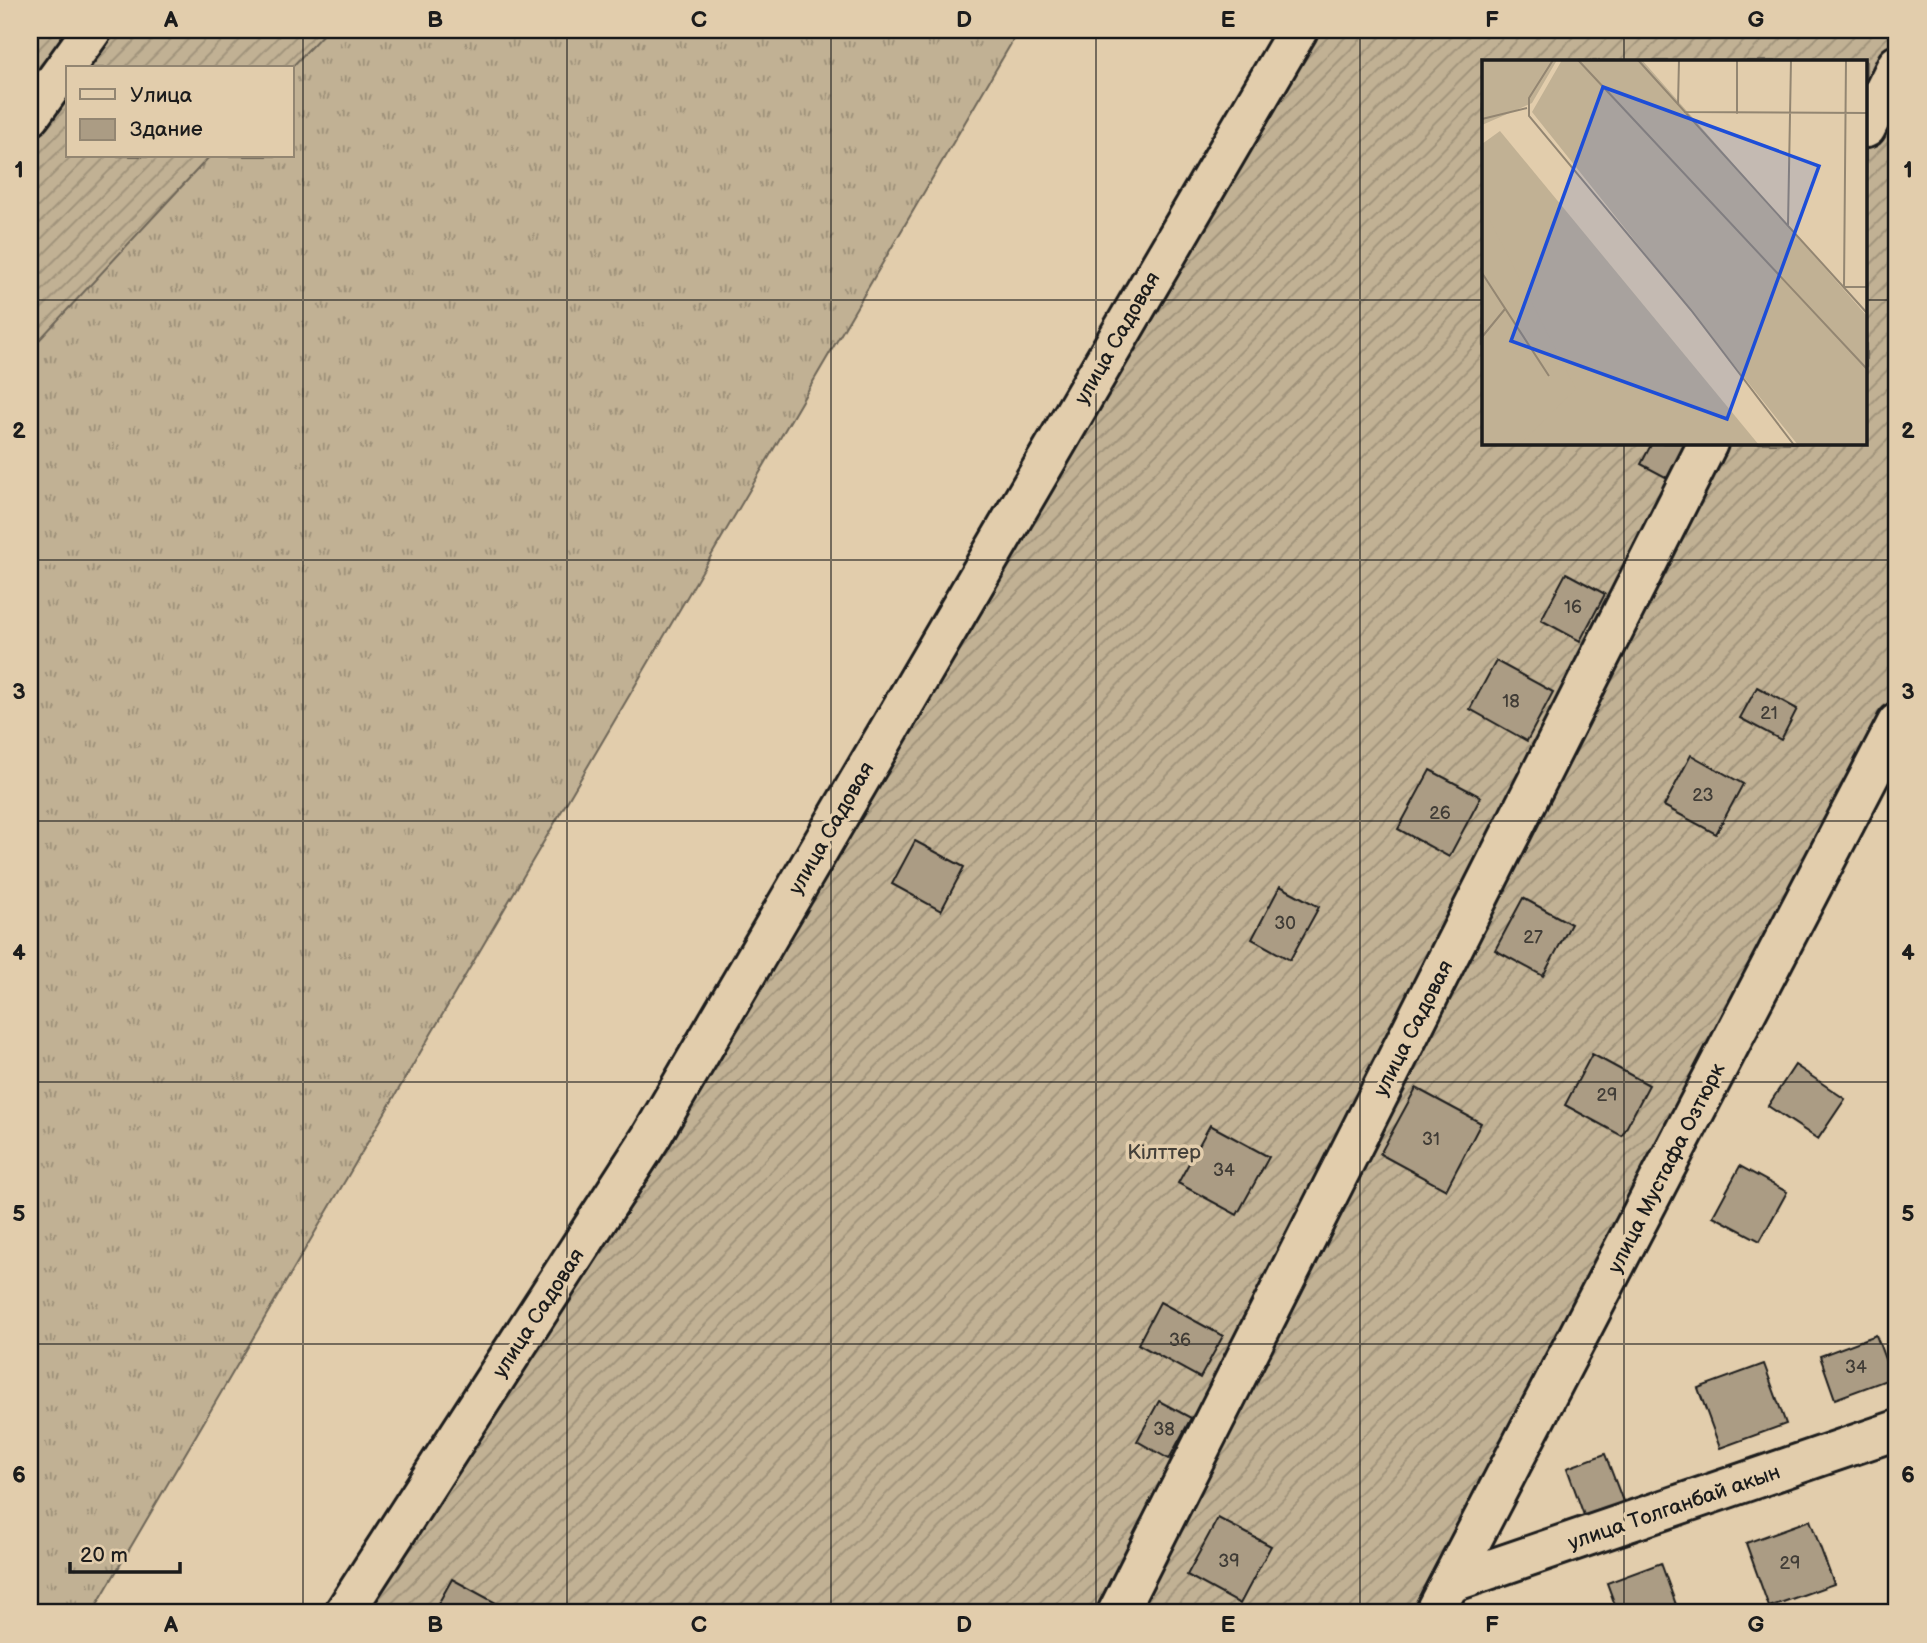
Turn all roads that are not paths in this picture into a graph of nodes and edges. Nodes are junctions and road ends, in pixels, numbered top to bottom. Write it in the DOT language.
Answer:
graph roads {
  1 [pos="92,30"];
  2 [pos="1297,30"];
  3 [pos="1897,65"];
  4 [pos="66,66"];
  5 [pos="66,66"];
  6 [pos="30,116"];
  7 [pos="1868,124"];
  8 [pos="1707,444"];
  9 [pos="1897,723"];
  10 [pos="1897,1430"];
  11 [pos="1442,1598"];
  12 [pos="344,1613"];
  13 [pos="1117,1613"];
  1 -- 5 [label="street"];
  2 -- 12 [label="street, улица Садовая"];
  3 -- 7 [label="street"];
  4 -- 6 [label="street"];
  8 -- 13 [label="street, улица Садовая"];
  9 -- 11 [label="street, улица Мустафа Озтюрк"];
  10 -- 11 [label="street, улица Толганбай акын"];
}
